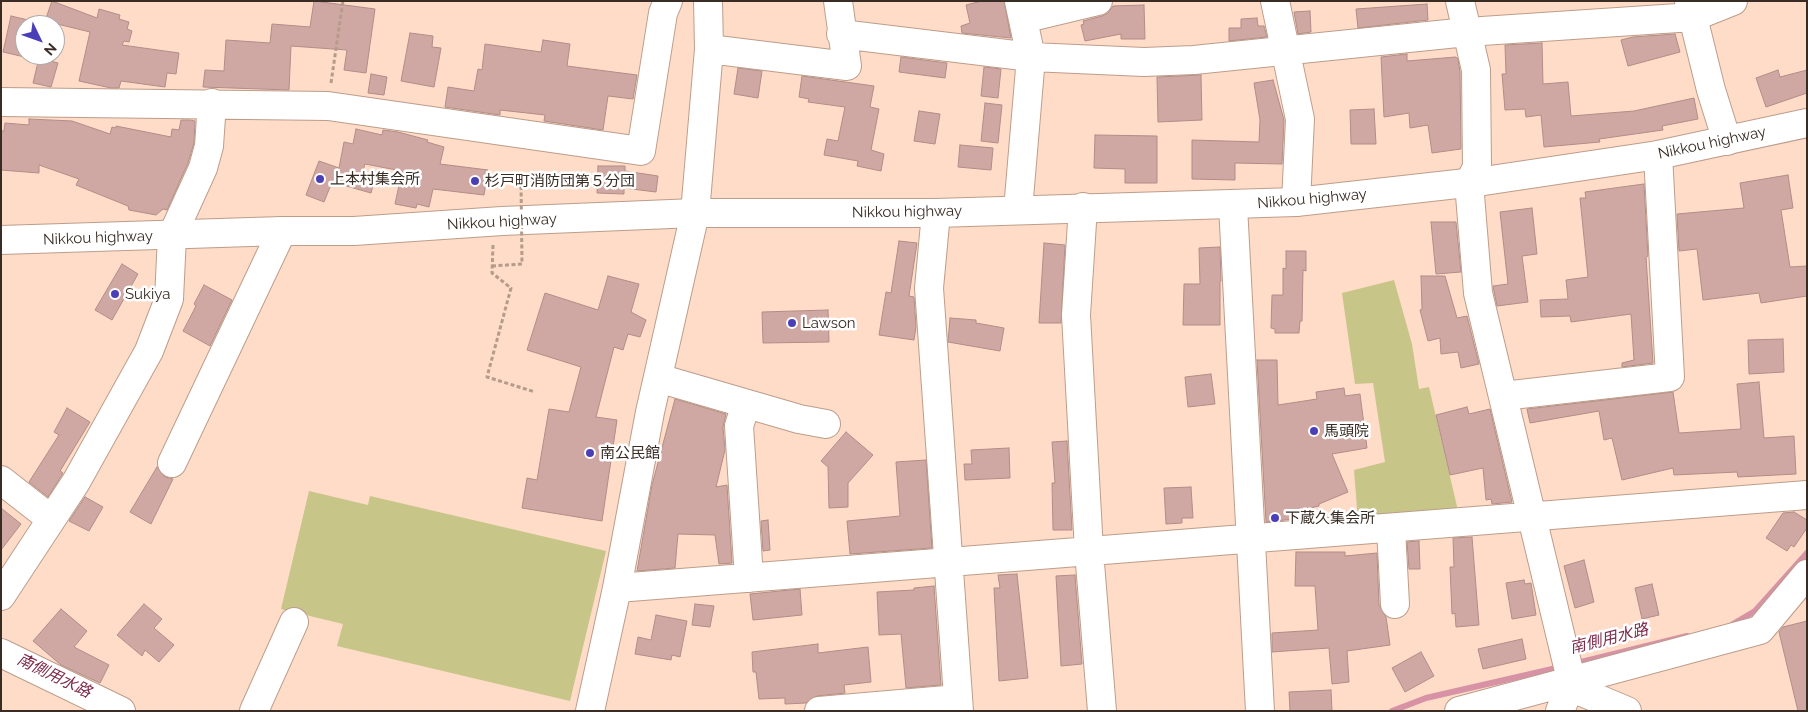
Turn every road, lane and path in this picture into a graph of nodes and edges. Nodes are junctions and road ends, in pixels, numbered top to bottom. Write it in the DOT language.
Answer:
graph roads {
  1 [pos="342,1"];
  2 [pos="668,1"];
  3 [pos="708,1"];
  4 [pos="838,1"];
  5 [pos="1098,1"];
  6 [pos="1275,1"];
  7 [pos="1460,1"];
  8 [pos="1733,1"];
  9 [pos="1691,9"];
  10 [pos="1021,10"];
  11 [pos="1467,32"];
  12 [pos="841,34"];
  13 [pos="709,49"];
  14 [pos="1286,49"];
  15 [pos="1031,57"];
  16 [pos="1,102"];
  17 [pos="212,103"];
  18 [pos="328,106"];
  19 [pos="1807,123"];
  20 [pos="1727,141"];
  21 [pos="1658,155"];
  22 [pos="496,182"];
  23 [pos="1469,183"];
  24 [pos="1296,202"];
  25 [pos="1233,206"];
  26 [pos="1083,207"];
  27 [pos="1018,210"];
  28 [pos="695,213"];
  29 [pos="936,213"];
  30 [pos="282,231"];
  31 [pos="172,236"];
  32 [pos="1,240"];
  33 [pos="494,245"];
  34 [pos="492,266"];
  35 [pos="658,378"];
  36 [pos="535,392"];
  37 [pos="1502,396"];
  38 [pos="746,404"];
  39 [pos="826,424"];
  40 [pos="172,463"];
  41 [pos="1,480"];
  42 [pos="1807,495"];
  43 [pos="1532,518"];
  44 [pos="52,519"];
  45 [pos="1391,528"];
  46 [pos="1252,539"];
  47 [pos="1089,551"];
  48 [pos="947,563"];
  49 [pos="1807,574"];
  50 [pos="749,578"];
  51 [pos="617,588"];
  52 [pos="1,596"];
  53 [pos="1396,604"];
  54 [pos="294,622"];
  55 [pos="1,653"];
  56 [pos="1567,681"];
  57 [pos="959,705"];
  58 [pos="120,711"];
  59 [pos="254,711"];
  60 [pos="590,711"];
  61 [pos="819,711"];
  62 [pos="1102,711"];
  63 [pos="1260,711"];
  64 [pos="1458,711"];
  65 [pos="1627,711"];
  1 -- 18 [label="path"];
  2 -- 18 [label="main road"];
  3 -- 13 [label="main road"];
  4 -- 12 [label="main road"];
  5 -- 10 [label="main road"];
  6 -- 14 [label="main road"];
  7 -- 11 [label="main road"];
  8 -- 9 [label="main road"];
  9 -- 11 [label="main road"];
  9 -- 20 [label="main road"];
  10 -- 15 [label="main road"];
  11 -- 14 [label="main road"];
  11 -- 23 [label="main road"];
  12 -- 13 [label="main road"];
  12 -- 15 [label="main road"];
  13 -- 28 [label="main road"];
  14 -- 15 [label="main road"];
  14 -- 24 [label="main road"];
  15 -- 27 [label="main road"];
  16 -- 17 [label="main road"];
  17 -- 18 [label="main road"];
  17 -- 31 [label="main road"];
  19 -- 20 [label="main road, Nikkou highway"];
  20 -- 21 [label="main road, Nikkou highway"];
  21 -- 23 [label="main road, Nikkou highway"];
  21 -- 37 [label="main road"];
  22 -- 34 [label="path, bridge"];
  23 -- 24 [label="main road, Nikkou highway"];
  23 -- 37 [label="main road"];
  24 -- 25 [label="main road, Nikkou highway"];
  25 -- 26 [label="main road, Nikkou highway"];
  25 -- 46 [label="main road"];
  26 -- 27 [label="main road, Nikkou highway"];
  26 -- 47 [label="main road"];
  27 -- 29 [label="main road, Nikkou highway"];
  28 -- 29 [label="main road, Nikkou highway"];
  28 -- 30 [label="main road, Nikkou highway"];
  28 -- 35 [label="main road"];
  29 -- 48 [label="main road"];
  30 -- 31 [label="main road, Nikkou highway"];
  30 -- 40 [label="main road"];
  31 -- 32 [label="main road, Nikkou highway"];
  31 -- 44 [label="main road"];
  33 -- 34 [label="path"];
  34 -- 36 [label="path"];
  35 -- 38 [label="main road"];
  35 -- 51 [label="main road"];
  37 -- 43 [label="main road"];
  38 -- 39 [label="main road"];
  38 -- 50 [label="main road"];
  41 -- 44 [label="main road"];
  42 -- 43 [label="main road"];
  43 -- 45 [label="main road"];
  43 -- 56 [label="main road"];
  44 -- 52 [label="main road"];
  45 -- 46 [label="main road"];
  45 -- 53 [label="main road"];
  46 -- 47 [label="main road"];
  46 -- 63 [label="main road"];
  47 -- 48 [label="main road"];
  47 -- 62 [label="main road"];
  48 -- 50 [label="main road"];
  48 -- 57 [label="main road"];
  49 -- 56 [label="main road"];
  50 -- 51 [label="main road"];
  51 -- 60 [label="main road"];
  54 -- 59 [label="main road"];
  55 -- 58 [label="main road"];
  56 -- 64 [label="main road"];
  56 -- 65 [label="main road"];
  57 -- 61 [label="main road"];
}
